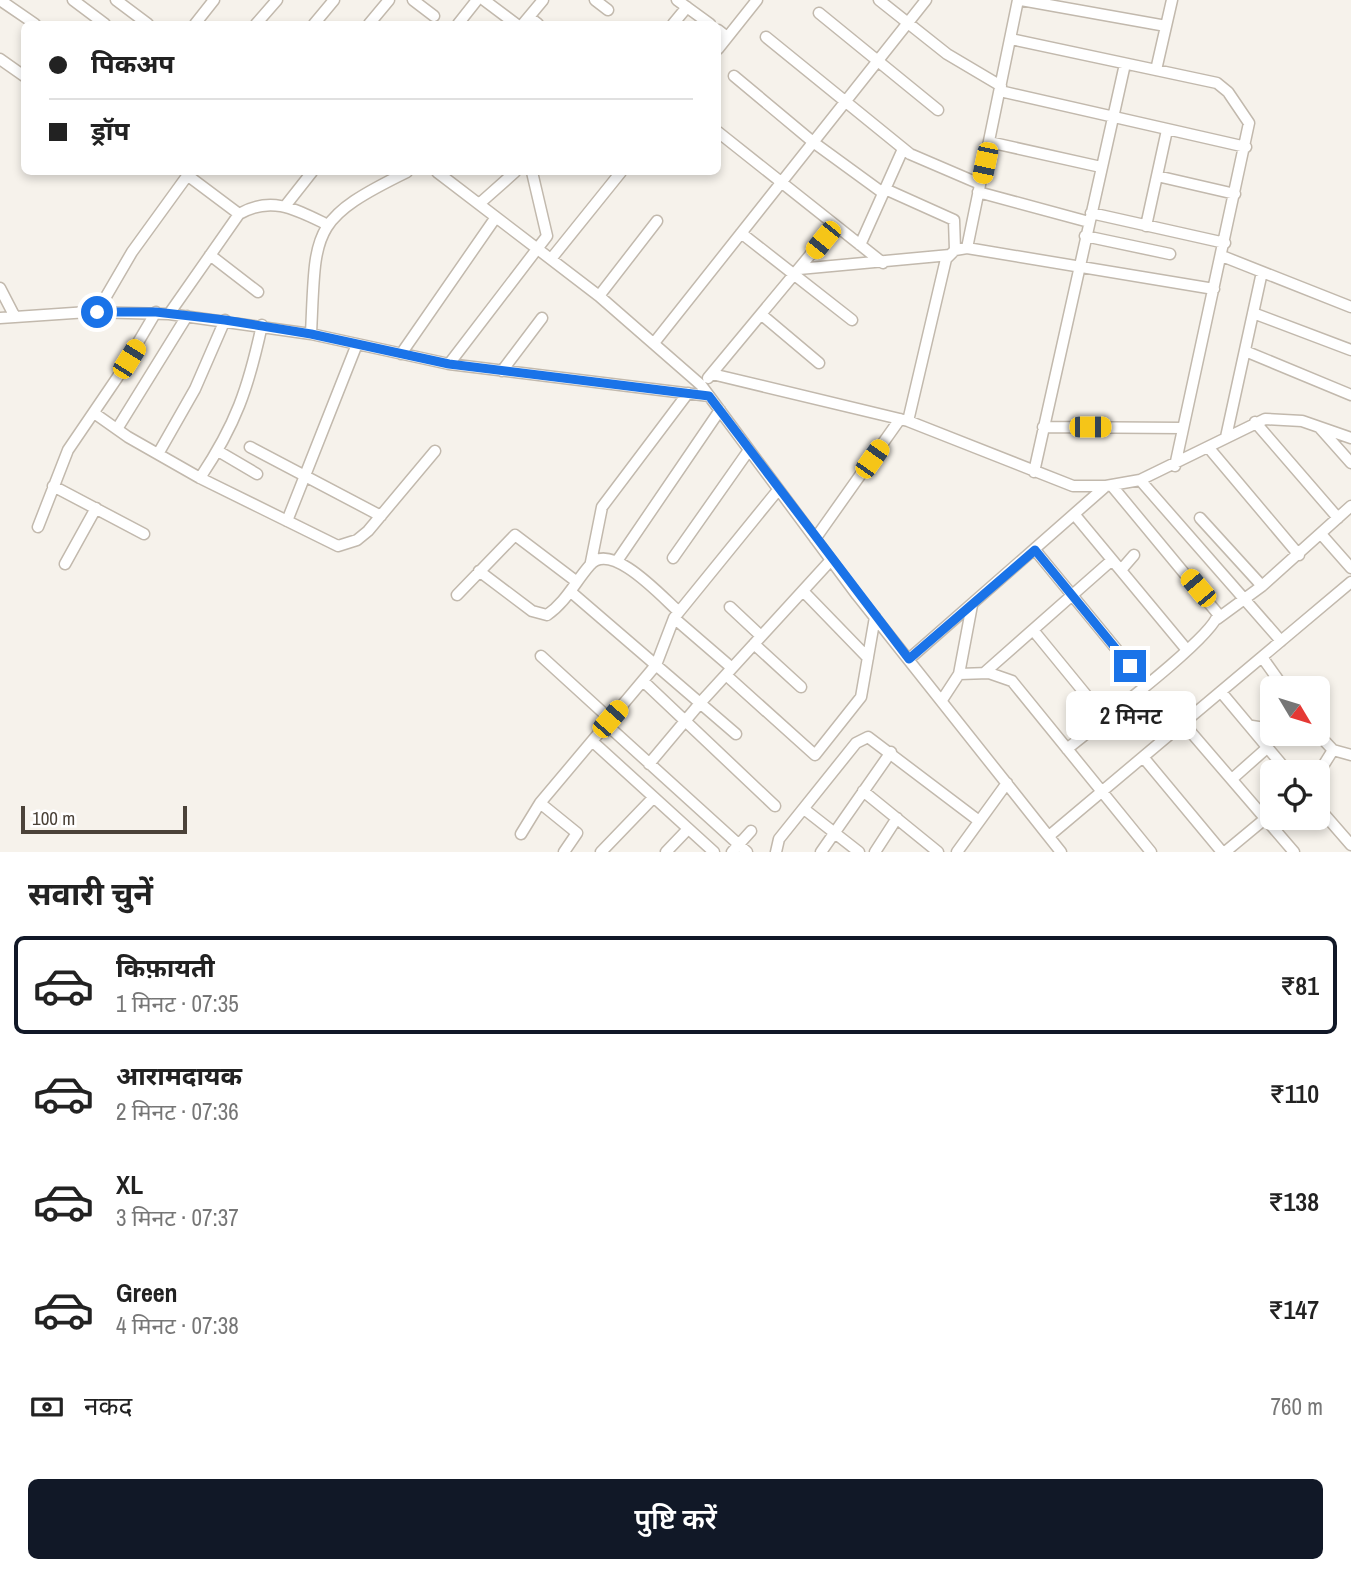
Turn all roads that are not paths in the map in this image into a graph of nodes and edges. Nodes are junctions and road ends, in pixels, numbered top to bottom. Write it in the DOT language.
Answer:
graph roads {
  1 [pos="0,0"];
  2 [pos="117,0"];
  3 [pos="214,0"];
  4 [pos="277,0"];
  5 [pos="334,0"];
  6 [pos="388,0"];
  7 [pos="413,0"];
  8 [pos="477,0"];
  9 [pos="484,0"];
  10 [pos="542,0"];
  11 [pos="595,0"];
  12 [pos="677,0"];
  13 [pos="757,0"];
  14 [pos="879,0"];
  15 [pos="926,0"];
  16 [pos="1020,0"];
  17 [pos="1172,0"];
  18 [pos="76,1"];
  19 [pos="1063,4"];
  20 [pos="687,7"];
  21 [pos="608,10"];
  22 [pos="819,13"];
  23 [pos="434,16"];
  24 [pos="31,21"];
  25 [pos="101,21"];
  26 [pos="144,21"];
  27 [pos="197,21"];
  28 [pos="260,21"];
  29 [pos="316,21"];
  30 [pos="371,21"];
  31 [pos="463,21"];
  32 [pos="512,21"];
  33 [pos="526,21"];
  34 [pos="675,21"];
  35 [pos="706,21"];
  36 [pos="908,23"];
  37 [pos="1166,26"];
  38 [pos="721,32"];
  39 [pos="727,37"];
  40 [pos="766,37"];
  41 [pos="1011,39"];
  42 [pos="721,45"];
  43 [pos="0,60"];
  44 [pos="878,61"];
  45 [pos="1125,64"];
  46 [pos="1156,70"];
  47 [pos="21,74"];
  48 [pos="734,76"];
  49 [pos="1000,89"];
  50 [pos="845,102"];
  51 [pos="937,110"];
  52 [pos="1112,118"];
  53 [pos="1167,130"];
  54 [pos="721,134"];
  55 [pos="813,142"];
  56 [pos="989,142"];
  57 [pos="1246,146"];
  58 [pos="903,149"];
  59 [pos="1101,167"];
  60 [pos="187,175"];
  61 [pos="190,175"];
  62 [pos="310,175"];
  63 [pos="401,175"];
  64 [pos="442,175"];
  65 [pos="512,175"];
  66 [pos="533,175"];
  67 [pos="619,175"];
  68 [pos="1157,176"];
  69 [pos="781,183"];
  70 [pos="979,188"];
  71 [pos="884,191"];
  72 [pos="1236,194"];
  73 [pos="479,204"];
  74 [pos="286,205"];
  75 [pos="239,214"];
  76 [pos="496,217"];
  77 [pos="1090,218"];
  78 [pos="657,221"];
  79 [pos="328,225"];
  80 [pos="835,225"];
  81 [pos="1146,226"];
  82 [pos="741,233"];
  83 [pos="1085,236"];
  84 [pos="1225,243"];
  85 [pos="860,245"];
  86 [pos="967,248"];
  87 [pos="538,249"];
  88 [pos="952,253"];
  89 [pos="1170,254"];
  90 [pos="210,255"];
  91 [pos="1222,256"];
  92 [pos="551,259"];
  93 [pos="883,263"];
  94 [pos="1078,266"];
  95 [pos="797,272"];
  96 [pos="1262,272"];
  97 [pos="0,288"];
  98 [pos="1214,289"];
  99 [pos="258,292"];
  100 [pos="599,296"];
  101 [pos="1351,307"];
  102 [pos="97,312"];
  103 [pos="156,312"];
  104 [pos="1253,313"];
  105 [pos="169,314"];
  106 [pos="762,315"];
  107 [pos="187,316"];
  108 [pos="15,317"];
  109 [pos="0,318"];
  110 [pos="542,318"];
  111 [pos="225,320"];
  112 [pos="852,320"];
  113 [pos="262,326"];
  114 [pos="311,334"];
  115 [pos="653,342"];
  116 [pos="357,344"];
  117 [pos="1351,349"];
  118 [pos="1245,351"];
  119 [pos="401,354"];
  120 [pos="820,362"];
  121 [pos="449,364"];
  122 [pos="502,371"];
  123 [pos="712,374"];
  124 [pos="701,385"];
  125 [pos="688,393"];
  126 [pos="1351,395"];
  127 [pos="709,396"];
  128 [pos="720,410"];
  129 [pos="94,412"];
  130 [pos="904,420"];
  131 [pos="1255,422"];
  132 [pos="1319,426"];
  133 [pos="1043,427"];
  134 [pos="1184,428"];
  135 [pos="117,429"];
  136 [pos="1226,437"];
  137 [pos="1351,438"];
  138 [pos="250,447"];
  139 [pos="1208,447"];
  140 [pos="749,450"];
  141 [pos="218,451"];
  142 [pos="435,451"];
  143 [pos="158,454"];
  144 [pos="1351,463"];
  145 [pos="1175,466"];
  146 [pos="1034,472"];
  147 [pos="257,474"];
  148 [pos="304,476"];
  149 [pos="200,478"];
  150 [pos="1140,480"];
  151 [pos="53,485"];
  152 [pos="1109,486"];
  153 [pos="778,490"];
  154 [pos="1351,506"];
  155 [pos="96,509"];
  156 [pos="1074,514"];
  157 [pos="381,516"];
  158 [pos="1199,517"];
  159 [pos="1338,518"];
  160 [pos="287,521"];
  161 [pos="38,527"];
  162 [pos="144,534"];
  163 [pos="1321,534"];
  164 [pos="815,539"];
  165 [pos="1035,550"];
  166 [pos="1134,555"];
  167 [pos="1299,555"];
  168 [pos="673,558"];
  169 [pos="831,560"];
  170 [pos="1112,560"];
  171 [pos="617,561"];
  172 [pos="591,562"];
  173 [pos="65,564"];
  174 [pos="1351,568"];
  175 [pos="1121,570"];
  176 [pos="479,571"];
  177 [pos="577,582"];
  178 [pos="1351,582"];
  179 [pos="1262,586"];
  180 [pos="803,591"];
  181 [pos="571,592"];
  182 [pos="1073,595"];
  183 [pos="457,596"];
  184 [pos="1244,600"];
  185 [pos="972,604"];
  186 [pos="730,607"];
  187 [pos="677,615"];
  188 [pos="875,617"];
  189 [pos="1217,619"];
  190 [pos="1033,630"];
  191 [pos="758,640"];
  192 [pos="1281,641"];
  193 [pos="1187,650"];
  194 [pos="541,656"];
  195 [pos="1262,657"];
  196 [pos="869,658"];
  197 [pos="909,659"];
  198 [pos="656,665"];
  199 [pos="729,672"];
  200 [pos="984,673"];
  201 [pos="959,674"];
  202 [pos="1275,676"];
  203 [pos="643,681"];
  204 [pos="1145,684"];
  205 [pos="801,687"];
  206 [pos="1221,692"];
  207 [pos="942,700"];
  208 [pos="701,702"];
  209 [pos="1105,718"];
  210 [pos="685,721"];
  211 [pos="609,722"];
  212 [pos="1183,723"];
  213 [pos="1252,726"];
  214 [pos="1260,727"];
  215 [pos="736,734"];
  216 [pos="592,741"];
  217 [pos="1330,746"];
  218 [pos="1268,747"];
  219 [pos="1067,750"];
  220 [pos="1336,751"];
  221 [pos="891,752"];
  222 [pos="1351,755"];
  223 [pos="1143,757"];
  224 [pos="1278,760"];
  225 [pos="1329,760"];
  226 [pos="649,764"];
  227 [pos="1232,779"];
  228 [pos="1007,783"];
  229 [pos="863,791"];
  230 [pos="1101,793"];
  231 [pos="653,798"];
  232 [pos="540,803"];
  233 [pos="775,806"];
  234 [pos="1260,807"];
  235 [pos="804,809"];
  236 [pos="897,818"];
  237 [pos="979,821"];
  238 [pos="1330,821"];
  239 [pos="1260,823"];
  240 [pos="688,829"];
  241 [pos="1279,830"];
  242 [pos="751,831"];
  243 [pos="835,833"];
  244 [pos="521,834"];
  245 [pos="1049,836"];
  246 [pos="1351,845"];
  247 [pos="739,849"];
  248 [pos="564,852"];
  249 [pos="601,852"];
  250 [pos="666,852"];
  251 [pos="714,852"];
  252 [pos="776,852"];
  253 [pos="821,852"];
  254 [pos="859,852"];
  255 [pos="875,852"];
  256 [pos="938,852"];
  257 [pos="957,852"];
  258 [pos="1061,852"];
  259 [pos="1151,852"];
  260 [pos="1223,852"];
  261 [pos="1294,852"];
  1 -- 24 [label="street"];
  2 -- 26 [label="street"];
  3 -- 27 [label="street"];
  4 -- 28 [label="street"];
  5 -- 29 [label="street"];
  6 -- 30 [label="street"];
  7 -- 23 [label="street"];
  8 -- 31 [label="street"];
  9 -- 32 [label="street"];
  10 -- 33 [label="street"];
  11 -- 21 [label="street"];
  12 -- 20 [label="street"];
  13 -- 39 [label="street"];
  14 -- 36 [label="street"];
  15 -- 36 [label="street"];
  16 -- 19 [label="street"];
  16 -- 41 [label="street"];
  17 -- 37 [label="street"];
  18 -- 25 [label="street"];
  19 -- 37 [label="street"];
  20 -- 34 [label="street"];
  20 -- 35 [label="street"];
  22 -- 44 [label="street"];
  36 -- 44 [label="street"];
  36 -- 49 [label="street"];
  37 -- 46 [label="street"];
  38 -- 39 [label="street"];
  39 -- 42 [label="street"];
  40 -- 50 [label="street"];
  41 -- 45 [label="street"];
  41 -- 49 [label="street"];
  43 -- 47 [label="street"];
  44 -- 50 [label="street"];
  44 -- 51 [label="street"];
  45 -- 46 [label="street"];
  45 -- 52 [label="street"];
  46 -- 57 [label="street"];
  48 -- 55 [label="street"];
  49 -- 52 [label="street"];
  49 -- 56 [label="street"];
  50 -- 55 [label="street"];
  50 -- 58 [label="street"];
  52 -- 53 [label="street"];
  52 -- 59 [label="street"];
  53 -- 57 [label="street"];
  53 -- 68 [label="street"];
  54 -- 69 [label="street"];
  55 -- 69 [label="street"];
  55 -- 71 [label="street"];
  56 -- 59 [label="street"];
  56 -- 70 [label="street"];
  57 -- 72 [label="street"];
  58 -- 70 [label="street"];
  58 -- 71 [label="street"];
  59 -- 77 [label="street"];
  60 -- 102 [label="street"];
  61 -- 75 [label="street"];
  62 -- 74 [label="street"];
  63 -- 79 [label="street"];
  64 -- 73 [label="street"];
  65 -- 73 [label="street"];
  66 -- 87 [label="street"];
  67 -- 92 [label="street"];
  68 -- 72 [label="street"];
  68 -- 81 [label="street"];
  69 -- 80 [label="street"];
  69 -- 82 [label="street"];
  70 -- 77 [label="street"];
  70 -- 86 [label="street"];
  71 -- 85 [label="street"];
  71 -- 88 [label="street"];
  72 -- 84 [label="street"];
  73 -- 76 [label="street"];
  74 -- 75 [label="street"];
  74 -- 79 [label="street"];
  75 -- 90 [label="street"];
  76 -- 87 [label="street"];
  76 -- 119 [label="street"];
  77 -- 81 [label="street"];
  77 -- 83 [label="street"];
  78 -- 100 [label="street"];
  79 -- 114 [label="street"];
  80 -- 85 [label="street"];
  80 -- 95 [label="street"];
  81 -- 84 [label="street"];
  82 -- 95 [label="street"];
  82 -- 115 [label="street"];
  83 -- 89 [label="street"];
  83 -- 94 [label="street"];
  84 -- 91 [label="street"];
  85 -- 93 [label="street"];
  86 -- 88 [label="street"];
  86 -- 94 [label="street"];
  87 -- 92 [label="street"];
  87 -- 121 [label="street"];
  88 -- 93 [label="street"];
  88 -- 130 [label="street"];
  90 -- 99 [label="street"];
  90 -- 105 [label="street"];
  91 -- 96 [label="street"];
  91 -- 98 [label="street"];
  92 -- 100 [label="street"];
  93 -- 95 [label="street"];
  94 -- 98 [label="street"];
  94 -- 133 [label="street"];
  95 -- 106 [label="street"];
  95 -- 112 [label="street"];
  96 -- 101 [label="street"];
  96 -- 104 [label="street"];
  97 -- 108 [label="street"];
  98 -- 134 [label="street"];
  100 -- 115 [label="street"];
  102 -- 103 [label="street"];
  102 -- 108 [label="street"];
  103 -- 105 [label="street"];
  103 -- 129 [label="street"];
  104 -- 117 [label="street"];
  104 -- 118 [label="street"];
  105 -- 107 [label="street"];
  106 -- 120 [label="street"];
  106 -- 123 [label="street"];
  107 -- 111 [label="street"];
  107 -- 135 [label="street"];
  108 -- 109 [label="street"];
  110 -- 122 [label="street"];
  111 -- 113 [label="street"];
  111 -- 143 [label="street"];
  113 -- 114 [label="street"];
  113 -- 141 [label="street"];
  114 -- 116 [label="street"];
  115 -- 124 [label="street"];
  116 -- 119 [label="street"];
  116 -- 148 [label="street"];
  118 -- 126 [label="street"];
  118 -- 136 [label="street"];
  119 -- 121 [label="street"];
  121 -- 122 [label="street"];
  122 -- 125 [label="street"];
  123 -- 124 [label="street"];
  123 -- 130 [label="street"];
  124 -- 127 [label="street"];
  125 -- 127 [label="street"];
  125 -- 172 [label="street"];
  127 -- 128 [label="street"];
  128 -- 140 [label="street"];
  128 -- 171 [label="street"];
  129 -- 135 [label="street"];
  129 -- 151 [label="street"];
  130 -- 146 [label="street"];
  130 -- 164 [label="street"];
  131 -- 132 [label="street"];
  131 -- 136 [label="street"];
  131 -- 159 [label="street"];
  132 -- 137 [label="street"];
  132 -- 144 [label="street"];
  133 -- 134 [label="street"];
  133 -- 146 [label="street"];
  134 -- 145 [label="street"];
  135 -- 143 [label="street"];
  136 -- 139 [label="street"];
  138 -- 148 [label="street"];
  139 -- 145 [label="street"];
  139 -- 167 [label="street"];
  140 -- 153 [label="street"];
  140 -- 168 [label="street"];
  141 -- 147 [label="street"];
  141 -- 149 [label="street"];
  142 -- 157 [label="street"];
  143 -- 149 [label="street"];
  145 -- 150 [label="street"];
  146 -- 152 [label="street"];
  148 -- 157 [label="street"];
  148 -- 160 [label="street"];
  149 -- 160 [label="street"];
  150 -- 152 [label="street"];
  150 -- 184 [label="street"];
  151 -- 155 [label="street"];
  151 -- 161 [label="street"];
  152 -- 156 [label="street"];
  152 -- 189 [label="street"];
  153 -- 164 [label="street"];
  153 -- 187 [label="street"];
  154 -- 159 [label="street"];
  155 -- 162 [label="street"];
  155 -- 173 [label="street"];
  156 -- 165 [label="street"];
  156 -- 170 [label="street"];
  157 -- 160 [label="street"];
  158 -- 179 [label="street"];
  159 -- 163 [label="street"];
  163 -- 167 [label="street"];
  163 -- 174 [label="street"];
  164 -- 169 [label="street"];
  165 -- 182 [label="street"];
  165 -- 185 [label="street"];
  166 -- 175 [label="street"];
  167 -- 179 [label="street"];
  169 -- 180 [label="street"];
  169 -- 188 [label="street"];
  170 -- 175 [label="street"];
  170 -- 182 [label="street"];
  171 -- 172 [label="street"];
  171 -- 187 [label="street"];
  172 -- 177 [label="street"];
  175 -- 193 [label="street"];
  176 -- 177 [label="street"];
  176 -- 181 [label="street"];
  176 -- 183 [label="street"];
  177 -- 181 [label="street"];
  178 -- 192 [label="street"];
  179 -- 184 [label="street"];
  180 -- 191 [label="street"];
  180 -- 196 [label="street"];
  181 -- 198 [label="street"];
  182 -- 190 [label="street"];
  182 -- 204 [label="street"];
  184 -- 189 [label="street"];
  184 -- 192 [label="street"];
  185 -- 197 [label="street"];
  185 -- 201 [label="street"];
  186 -- 191 [label="street"];
  187 -- 198 [label="street"];
  187 -- 199 [label="street"];
  188 -- 196 [label="street"];
  188 -- 197 [label="street"];
  189 -- 193 [label="street"];
  190 -- 200 [label="street"];
  190 -- 209 [label="street"];
  191 -- 199 [label="street"];
  191 -- 205 [label="street"];
  192 -- 195 [label="street"];
  193 -- 204 [label="street"];
  194 -- 211 [label="street"];
  195 -- 202 [label="street"];
  195 -- 206 [label="street"];
  196 -- 199 [label="street"];
  197 -- 207 [label="street"];
  198 -- 203 [label="street"];
  198 -- 208 [label="street"];
  199 -- 208 [label="street"];
  200 -- 201 [label="street"];
  200 -- 219 [label="street"];
  201 -- 207 [label="street"];
  203 -- 210 [label="street"];
  203 -- 211 [label="street"];
  204 -- 209 [label="street"];
  206 -- 212 [label="street"];
  206 -- 213 [label="street"];
  207 -- 228 [label="street"];
  208 -- 210 [label="street"];
  208 -- 215 [label="street"];
  209 -- 219 [label="street"];
  210 -- 226 [label="street"];
  210 -- 233 [label="street"];
  211 -- 216 [label="street"];
  211 -- 226 [label="street"];
  212 -- 223 [label="street"];
  212 -- 227 [label="street"];
  213 -- 214 [label="street"];
  213 -- 218 [label="street"];
  216 -- 231 [label="street"];
  216 -- 232 [label="street"];
  217 -- 220 [label="street"];
  218 -- 224 [label="street"];
  218 -- 227 [label="street"];
  219 -- 230 [label="street"];
  220 -- 222 [label="street"];
  220 -- 225 [label="street"];
  221 -- 229 [label="street"];
  221 -- 235 [label="street"];
  221 -- 237 [label="street"];
  223 -- 230 [label="street"];
  223 -- 260 [label="street"];
  226 -- 247 [label="street"];
  227 -- 234 [label="street"];
  228 -- 237 [label="street"];
  228 -- 245 [label="street"];
  229 -- 236 [label="street"];
  229 -- 243 [label="street"];
  230 -- 245 [label="street"];
  230 -- 259 [label="street"];
  231 -- 240 [label="street"];
  231 -- 249 [label="street"];
  232 -- 244 [label="street"];
  232 -- 248 [label="street"];
  235 -- 243 [label="street"];
  235 -- 252 [label="street"];
  236 -- 255 [label="street"];
  236 -- 256 [label="street"];
  237 -- 257 [label="street"];
  238 -- 246 [label="street"];
  239 -- 260 [label="street"];
  240 -- 250 [label="street"];
  240 -- 251 [label="street"];
  241 -- 261 [label="street"];
  242 -- 247 [label="street"];
  243 -- 253 [label="street"];
  243 -- 254 [label="street"];
  245 -- 258 [label="street"];
}
